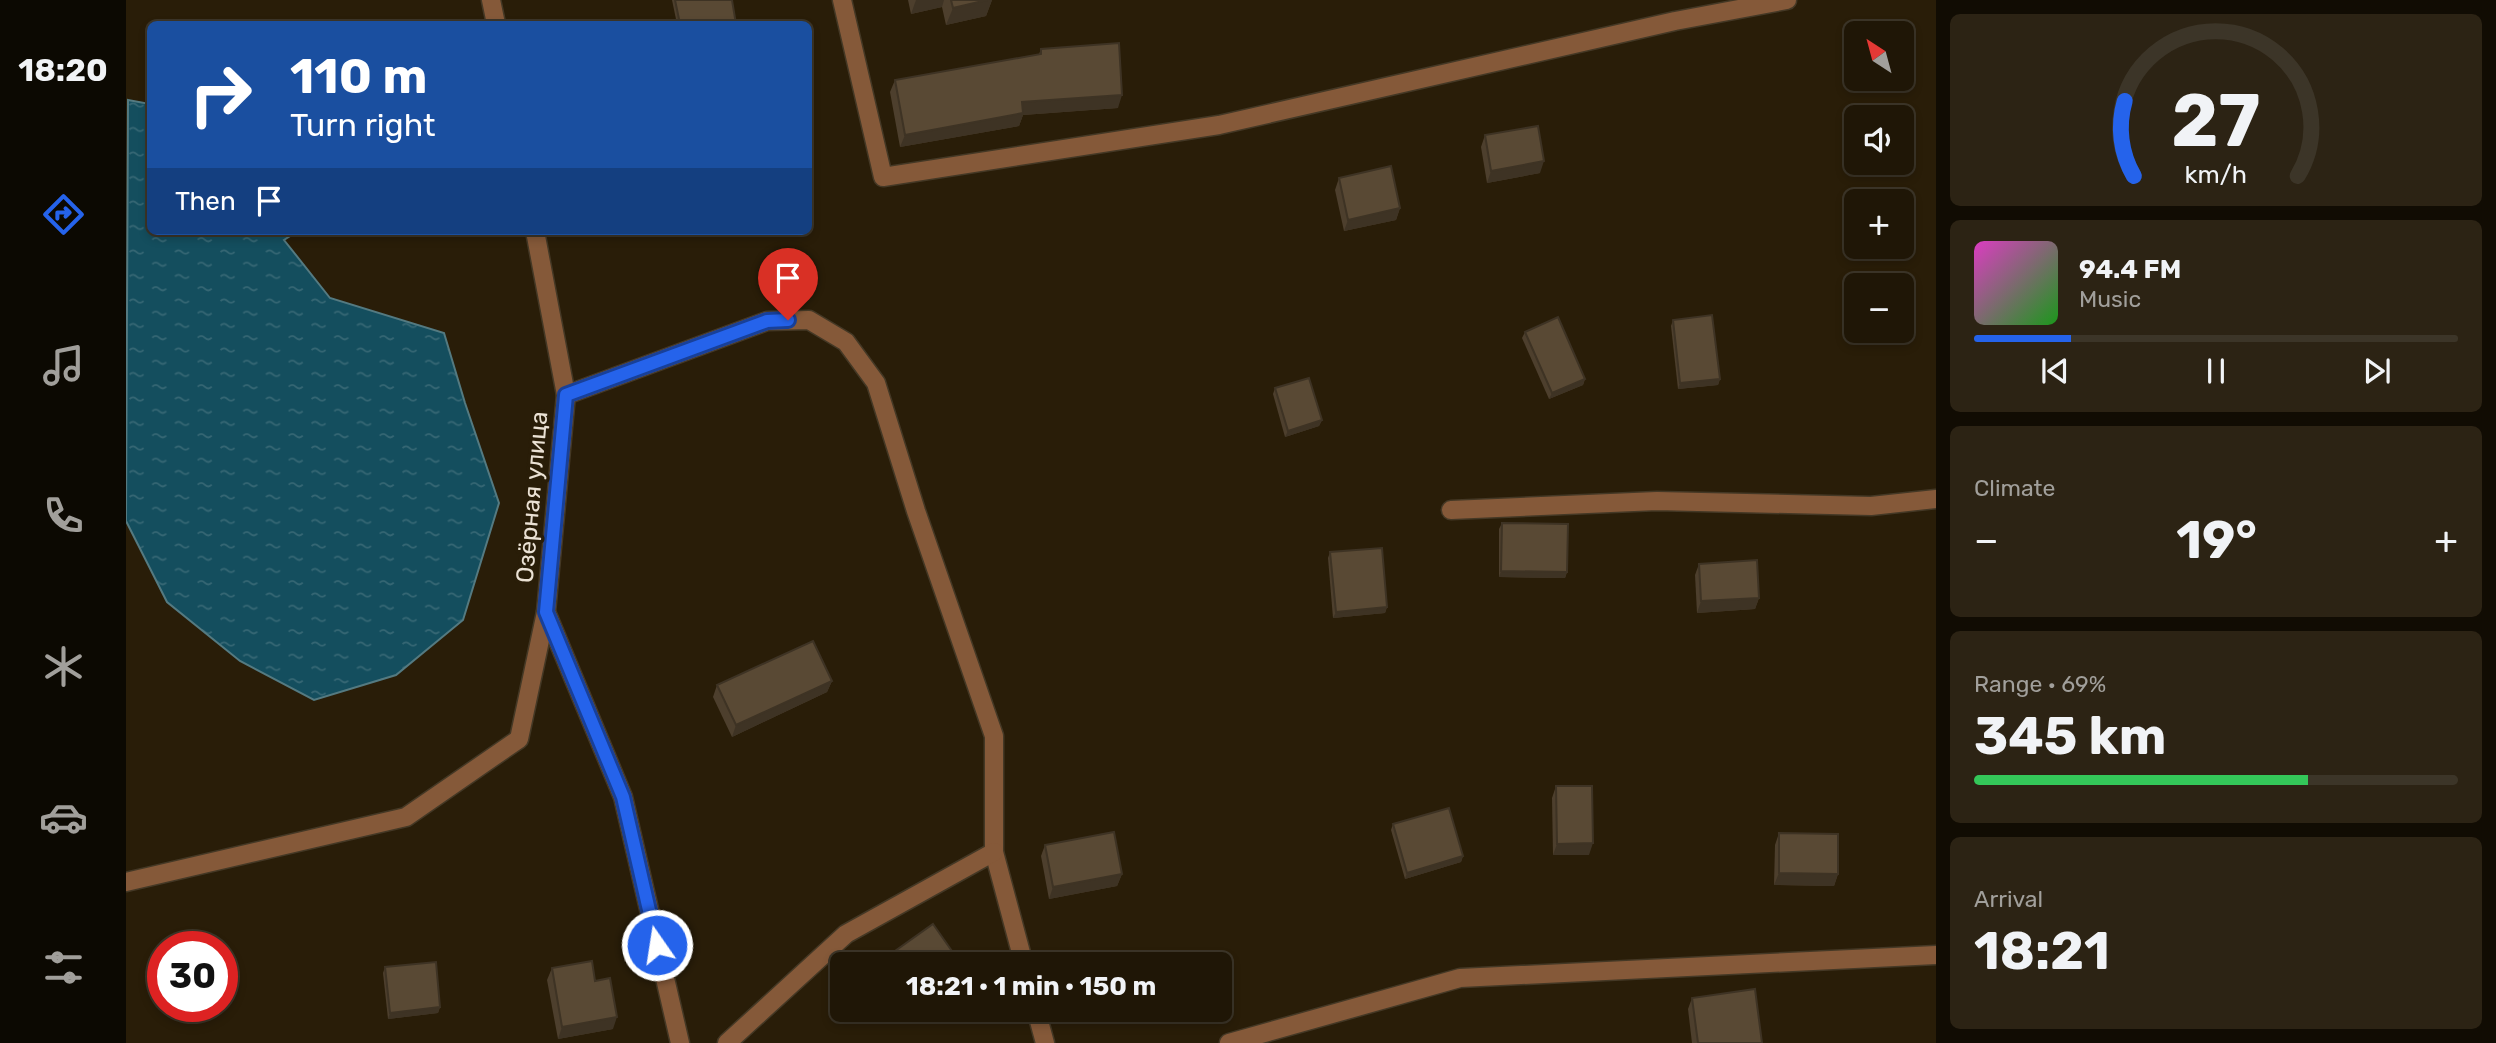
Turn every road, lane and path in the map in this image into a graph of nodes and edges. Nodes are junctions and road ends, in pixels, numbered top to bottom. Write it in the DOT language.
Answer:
graph roads {
  1 [pos="491,0"];
  2 [pos="842,0"];
  3 [pos="1787,0"];
  4 [pos="495,21"];
  5 [pos="536,235"];
  6 [pos="566,395"];
  7 [pos="1936,499"];
  8 [pos="1451,510"];
  9 [pos="546,612"];
  10 [pos="994,852"];
  11 [pos="126,882"];
  12 [pos="1021,952"];
  13 [pos="1936,955"];
  14 [pos="1039,1022"];
  15 [pos="680,1043"];
  16 [pos="727,1043"];
  17 [pos="1045,1043"];
  18 [pos="1230,1043"];
  1 -- 4 [label="street"];
  2 -- 3 [label="street"];
  5 -- 6 [label="street, Озёрная улица"];
  6 -- 9 [label="street, Озёрная улица"];
  6 -- 10 [label="street"];
  7 -- 8 [label="street"];
  9 -- 11 [label="street"];
  9 -- 15 [label="street, Озёрная улица"];
  10 -- 12 [label="street"];
  10 -- 16 [label="street"];
  13 -- 18 [label="street"];
  14 -- 17 [label="street"];
}
